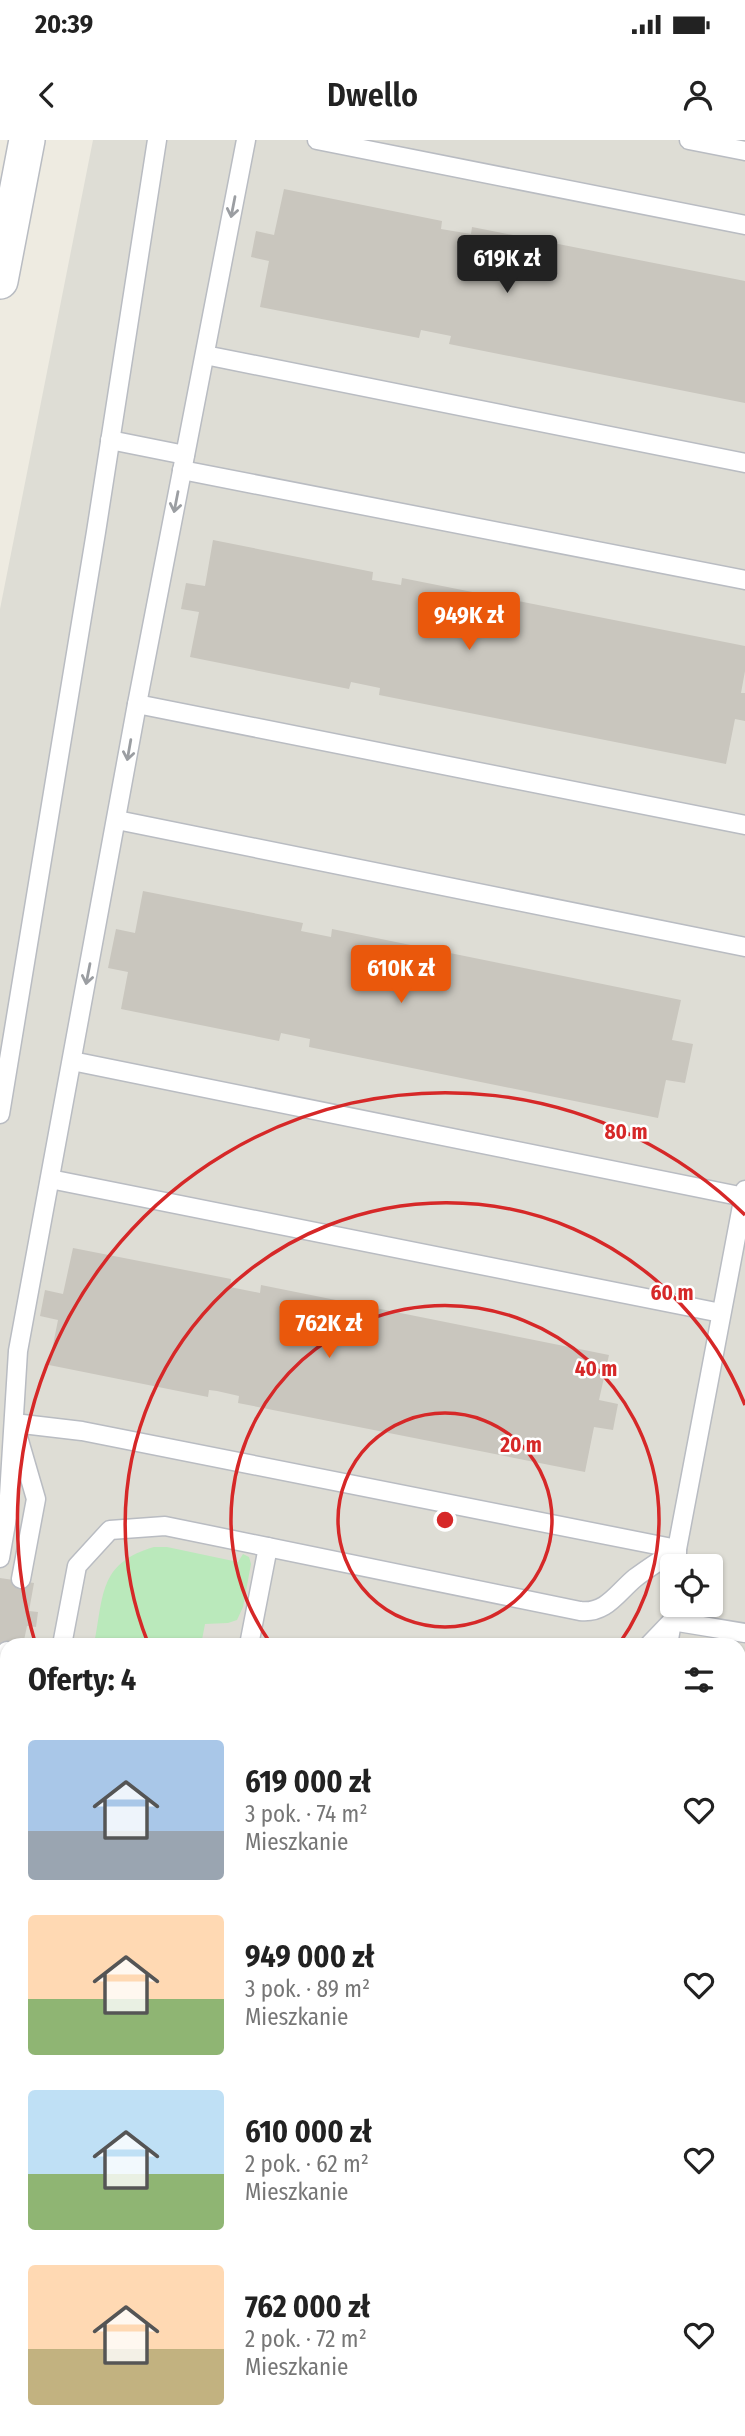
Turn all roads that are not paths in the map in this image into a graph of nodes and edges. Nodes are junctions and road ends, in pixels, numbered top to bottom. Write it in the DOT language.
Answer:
graph roads {
  1 [pos="27,140"];
  2 [pos="157,140"];
  3 [pos="246,140"];
  4 [pos="317,140"];
  5 [pos="690,140"];
  6 [pos="745,151"];
  7 [pos="745,225"];
  8 [pos="0,281"];
  9 [pos="205,355"];
  10 [pos="110,440"];
  11 [pos="183,462"];
  12 [pos="745,463"];
  13 [pos="745,580"];
  14 [pos="137,704"];
  15 [pos="117,820"];
  16 [pos="745,825"];
  17 [pos="745,947"];
  18 [pos="72,1061"];
  19 [pos="0,1114"];
  20 [pos="50,1179"];
  21 [pos="744,1194"];
  22 [pos="721,1313"];
  23 [pos="14,1423"];
  24 [pos="0,1457"];
  25 [pos="268,1547"];
  26 [pos="660,1554"];
  27 [pos="678,1554"];
  28 [pos="0,1558"];
  29 [pos="660,1566"];
  30 [pos="21,1579"];
  31 [pos="671,1617"];
  32 [pos="673,1617"];
  33 [pos="688,1617"];
  34 [pos="745,1633"];
  35 [pos="63,1638"];
  36 [pos="250,1638"];
  37 [pos="654,1638"];
  38 [pos="669,1638"];
  1 -- 8 [label="street"];
  2 -- 10 [label="lane"];
  3 -- 9 [label="lane, one-way"];
  4 -- 7 [label="lane"];
  5 -- 6 [label="lane"];
  9 -- 11 [label="lane"];
  9 -- 12 [label="lane"];
  10 -- 11 [label="lane"];
  10 -- 19 [label="lane"];
  11 -- 13 [label="lane"];
  11 -- 14 [label="lane, one-way"];
  14 -- 15 [label="lane, one-way"];
  14 -- 16 [label="lane"];
  15 -- 17 [label="lane"];
  15 -- 18 [label="lane, one-way"];
  18 -- 20 [label="lane"];
  18 -- 21 [label="lane"];
  20 -- 22 [label="lane"];
  20 -- 23 [label="lane"];
  21 -- 22 [label="lane"];
  22 -- 27 [label="lane"];
  23 -- 24 [label="lane"];
  23 -- 26 [label="lane"];
  23 -- 28 [label="lane"];
  23 -- 30 [label="lane"];
  25 -- 29 [label="lane"];
  25 -- 35 [label="lane"];
  25 -- 36 [label="lane"];
  31 -- 37 [label="lane"];
  32 -- 38 [label="lane"];
  33 -- 34 [label="lane"];
}
